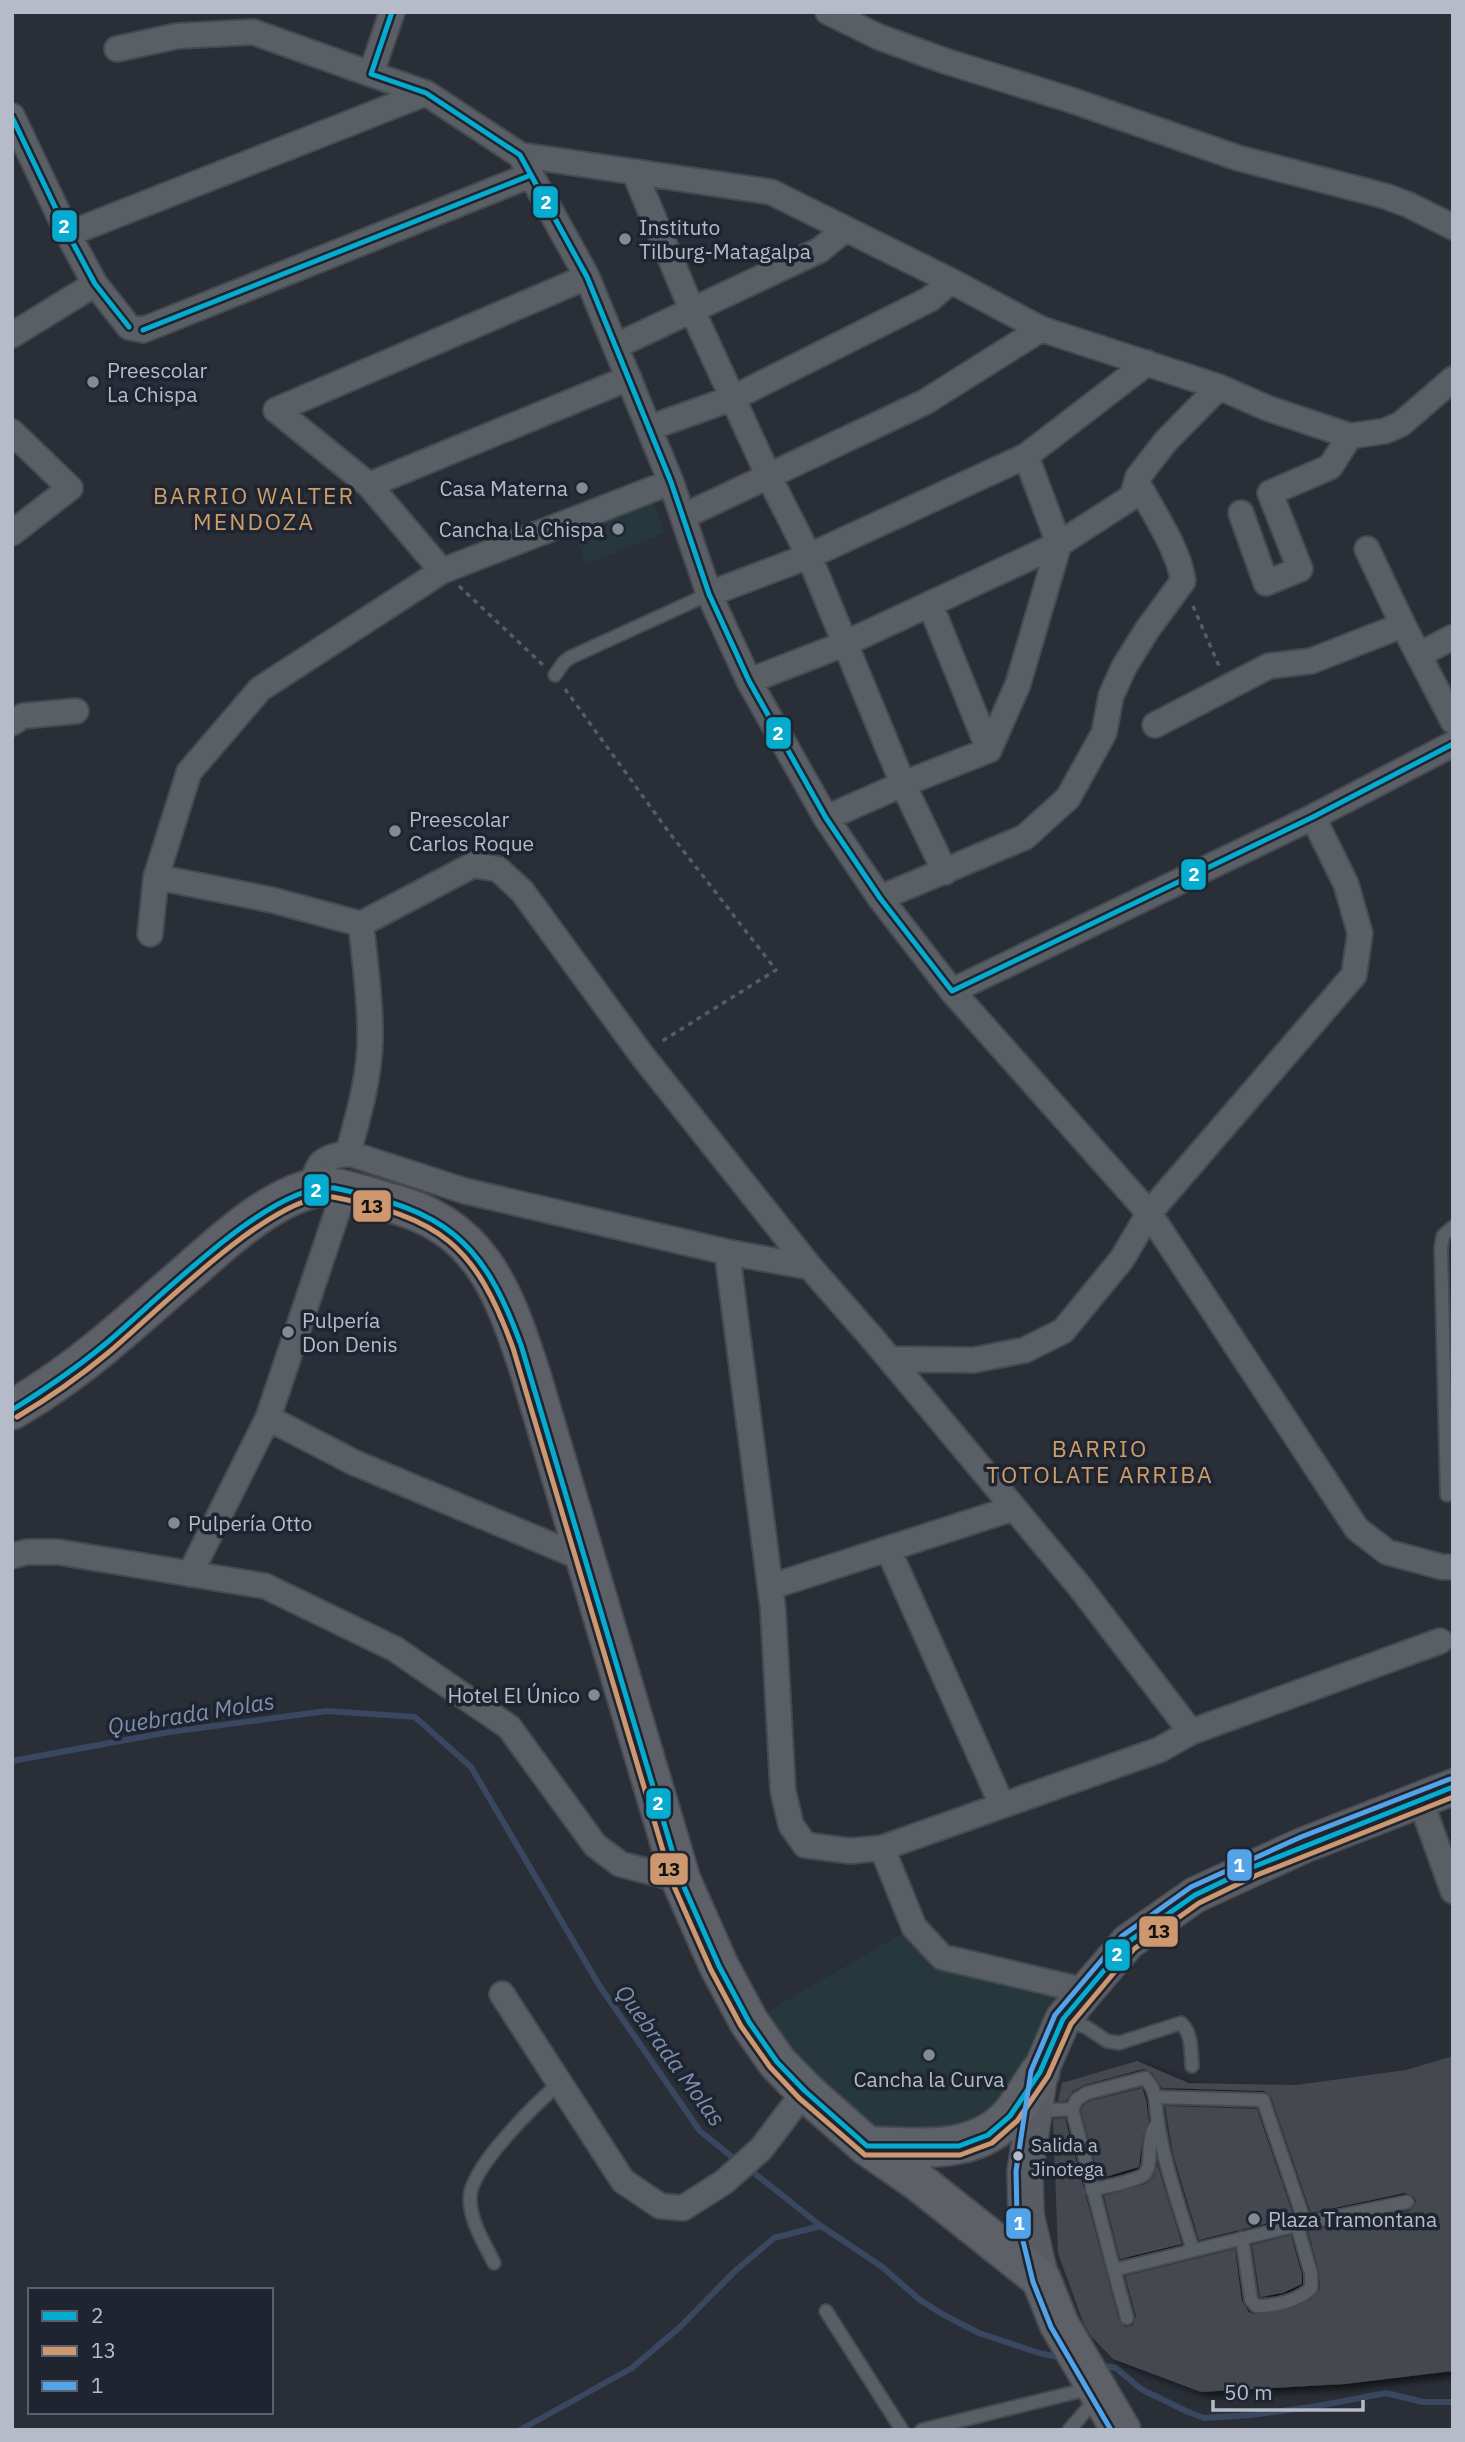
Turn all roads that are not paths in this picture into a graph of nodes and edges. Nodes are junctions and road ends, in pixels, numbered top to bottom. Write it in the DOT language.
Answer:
graph roads {
  1 [pos="392,12"];
  2 [pos="828,12"];
  3 [pos="117,49"];
  4 [pos="371,74"];
  5 [pos="426,93"];
  6 [pos="12,116"];
  7 [pos="525,165"];
  8 [pos="635,174"];
  9 [pos="1453,227"];
  10 [pos="844,230"];
  11 [pos="68,234"];
  12 [pos="587,277"];
  13 [pos="951,281"];
  14 [pos="95,284"];
  15 [pos="692,310"];
  16 [pos="1041,329"];
  17 [pos="12,335"];
  18 [pos="616,346"];
  19 [pos="1147,363"];
  20 [pos="629,378"];
  21 [pos="1453,379"];
  22 [pos="1219,387"];
  23 [pos="733,398"];
  24 [pos="649,428"];
  25 [pos="12,432"];
  26 [pos="1350,436"];
  27 [pos="1026,456"];
  28 [pos="769,477"];
  29 [pos="671,482"];
  30 [pos="1137,482"];
  31 [pos="369,485"];
  32 [pos="1241,513"];
  33 [pos="684,516"];
  34 [pos="12,533"];
  35 [pos="1059,544"];
  36 [pos="1367,549"];
  37 [pos="809,556"];
  38 [pos="442,571"];
  39 [pos="709,594"];
  40 [pos="930,604"];
  41 [pos="1402,625"];
  42 [pos="1453,637"];
  43 [pos="844,644"];
  44 [pos="1419,655"];
  45 [pos="555,676"];
  46 [pos="749,681"];
  47 [pos="76,711"];
  48 [pos="16,712"];
  49 [pos="1453,721"];
  50 [pos="1155,724"];
  51 [pos="1453,744"];
  52 [pos="989,750"];
  53 [pos="903,783"];
  54 [pos="1313,817"];
  55 [pos="826,818"];
  56 [pos="945,872"];
  57 [pos="156,877"];
  58 [pos="880,898"];
  59 [pos="361,924"];
  60 [pos="150,934"];
  61 [pos="952,991"];
  62 [pos="348,1153"];
  63 [pos="328,1191"];
  64 [pos="1149,1213"];
  65 [pos="1453,1227"];
  66 [pos="727,1252"];
  67 [pos="810,1267"];
  68 [pos="890,1359"];
  69 [pos="12,1410"];
  70 [pos="268,1418"];
  71 [pos="1447,1495"];
  72 [pos="1014,1508"];
  73 [pos="888,1549"];
  74 [pos="12,1556"];
  75 [pos="585,1559"];
  76 [pos="1453,1567"];
  77 [pos="190,1574"];
  78 [pos="770,1587"];
  79 [pos="1440,1640"];
  80 [pos="1191,1732"];
  81 [pos="1453,1787"];
  82 [pos="1420,1799"];
  83 [pos="1002,1805"];
  84 [pos="883,1847"];
  85 [pos="681,1880"];
  86 [pos="1453,1891"];
  87 [pos="1086,1991"];
  88 [pos="502,1994"];
  89 [pos="1063,2018"];
  90 [pos="1192,2066"];
  91 [pos="1040,2072"];
  92 [pos="559,2084"];
  93 [pos="805,2091"];
  94 [pos="1155,2097"];
  95 [pos="1072,2109"];
  96 [pos="1035,2111"];
  97 [pos="1157,2124"];
  98 [pos="867,2146"];
  99 [pos="1092,2190"];
  100 [pos="1407,2202"];
  101 [pos="1301,2224"];
  102 [pos="1242,2238"];
  103 [pos="1193,2250"];
  104 [pos="494,2263"];
  105 [pos="1114,2270"];
  106 [pos="1041,2279"];
  107 [pos="826,2311"];
  108 [pos="1127,2318"];
  109 [pos="1093,2384"];
  110 [pos="902,2430"];
  111 [pos="922,2430"];
  112 [pos="1069,2430"];
  113 [pos="1121,2430"];
  1 -- 4 [label="street"];
  2 -- 9 [label="street"];
  3 -- 4 [label="street"];
  4 -- 5 [label="street"];
  5 -- 7 [label="street"];
  5 -- 11 [label="street"];
  6 -- 11 [label="street"];
  7 -- 8 [label="street"];
  7 -- 12 [label="street"];
  7 -- 14 [label="street"];
  8 -- 10 [label="street"];
  8 -- 15 [label="street"];
  10 -- 13 [label="street"];
  10 -- 15 [label="street"];
  11 -- 14 [label="street"];
  12 -- 18 [label="street"];
  12 -- 31 [label="street"];
  13 -- 16 [label="street"];
  13 -- 23 [label="street"];
  14 -- 17 [label="street"];
  15 -- 18 [label="street"];
  15 -- 23 [label="street"];
  16 -- 19 [label="street"];
  16 -- 28 [label="street"];
  18 -- 20 [label="street"];
  19 -- 22 [label="street"];
  19 -- 27 [label="street"];
  20 -- 24 [label="street"];
  20 -- 31 [label="street"];
  21 -- 26 [label="street"];
  22 -- 26 [label="street"];
  22 -- 30 [label="street"];
  23 -- 24 [label="street"];
  23 -- 28 [label="street"];
  24 -- 29 [label="street"];
  25 -- 34 [label="street"];
  26 -- 32 [label="street"];
  27 -- 35 [label="street"];
  27 -- 37 [label="street"];
  28 -- 33 [label="street"];
  28 -- 37 [label="street"];
  29 -- 33 [label="street"];
  29 -- 38 [label="street"];
  30 -- 35 [label="street"];
  30 -- 56 [label="street"];
  31 -- 38 [label="street"];
  33 -- 39 [label="street"];
  35 -- 40 [label="street"];
  35 -- 52 [label="street"];
  36 -- 41 [label="street"];
  37 -- 39 [label="street"];
  37 -- 43 [label="street"];
  38 -- 57 [label="street"];
  39 -- 45 [label="lane"];
  39 -- 46 [label="street"];
  40 -- 43 [label="street"];
  40 -- 52 [label="street"];
  41 -- 44 [label="street"];
  41 -- 50 [label="street"];
  42 -- 44 [label="street"];
  43 -- 46 [label="street"];
  43 -- 53 [label="street"];
  44 -- 49 [label="street"];
  46 -- 55 [label="street"];
  47 -- 48 [label="street"];
  51 -- 54 [label="street"];
  52 -- 53 [label="street"];
  53 -- 55 [label="street"];
  53 -- 56 [label="street"];
  54 -- 61 [label="street"];
  54 -- 64 [label="street"];
  55 -- 58 [label="street"];
  56 -- 58 [label="street"];
  57 -- 59 [label="street"];
  57 -- 60 [label="street"];
  58 -- 61 [label="street"];
  59 -- 62 [label="street"];
  59 -- 67 [label="street"];
  61 -- 64 [label="street"];
  62 -- 63 [label="street"];
  62 -- 66 [label="street"];
  63 -- 69 [label="main road"];
  63 -- 70 [label="street"];
  63 -- 75 [label="main road"];
  64 -- 68 [label="street"];
  64 -- 76 [label="street"];
  65 -- 71 [label="lane"];
  66 -- 67 [label="street"];
  66 -- 78 [label="street"];
  67 -- 68 [label="street"];
  68 -- 72 [label="street"];
  70 -- 75 [label="street"];
  70 -- 77 [label="street"];
  72 -- 73 [label="street"];
  72 -- 80 [label="street"];
  73 -- 78 [label="street"];
  73 -- 83 [label="street"];
  74 -- 77 [label="street"];
  75 -- 85 [label="main road"];
  77 -- 85 [label="street"];
  78 -- 84 [label="street"];
  79 -- 80 [label="street"];
  80 -- 83 [label="street"];
  81 -- 82 [label="main road"];
  82 -- 86 [label="street"];
  82 -- 87 [label="main road"];
  83 -- 84 [label="street"];
  84 -- 87 [label="street"];
  85 -- 93 [label="main road"];
  87 -- 89 [label="main road"];
  88 -- 92 [label="street"];
  89 -- 90 [label="lane"];
  89 -- 91 [label="main road"];
  91 -- 96 [label="main road"];
  91 -- 98 [label="main road"];
  92 -- 93 [label="street"];
  92 -- 104 [label="lane"];
  93 -- 98 [label="main road"];
  94 -- 95 [label="lane"];
  94 -- 97 [label="lane"];
  94 -- 101 [label="lane"];
  95 -- 96 [label="lane"];
  95 -- 99 [label="lane"];
  96 -- 106 [label="main road"];
  97 -- 99 [label="lane"];
  97 -- 103 [label="lane"];
  98 -- 106 [label="main road"];
  99 -- 105 [label="lane"];
  100 -- 101 [label="lane"];
  101 -- 102 [label="lane"];
  101 -- 102 [label="lane"];
  102 -- 103 [label="lane"];
  103 -- 105 [label="lane"];
  105 -- 108 [label="lane"];
  106 -- 109 [label="main road"];
  107 -- 110 [label="lane"];
  109 -- 111 [label="lane"];
  109 -- 112 [label="lane"];
  109 -- 113 [label="main road"];
}
